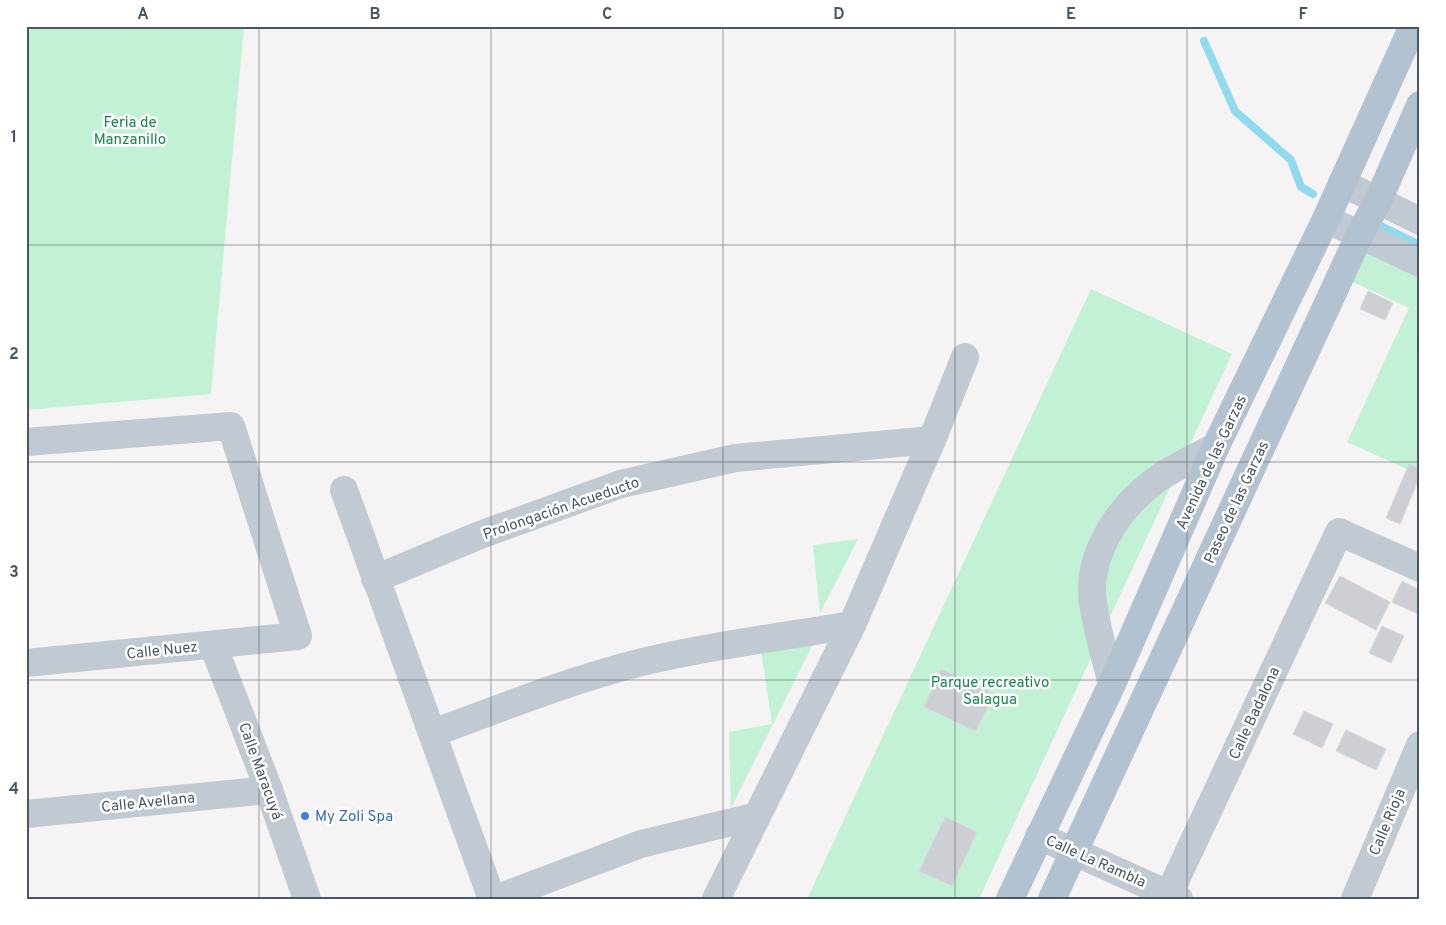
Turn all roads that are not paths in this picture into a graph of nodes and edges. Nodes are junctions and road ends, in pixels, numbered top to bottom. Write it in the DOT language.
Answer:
graph roads {
  1 [pos="1413,26"];
  2 [pos="1420,106"];
  3 [pos="1342,184"];
  4 [pos="1378,201"];
  5 [pos="1326,219"];
  6 [pos="1420,221"];
  7 [pos="1360,234"];
  8 [pos="1420,263"];
  9 [pos="965,357"];
  10 [pos="932,440"];
  11 [pos="26,442"];
  12 [pos="1216,446"];
  13 [pos="344,490"];
  14 [pos="1420,568"];
  15 [pos="375,579"];
  16 [pos="852,625"];
  17 [pos="213,645"];
  18 [pos="26,663"];
  19 [pos="1112,684"];
  20 [pos="433,733"];
  21 [pos="1420,745"];
  22 [pos="269,790"];
  23 [pos="26,814"];
  24 [pos="757,816"];
  25 [pos="1040,836"];
  26 [pos="1075,852"];
  27 [pos="1174,896"];
  28 [pos="307,899"];
  29 [pos="493,899"];
  30 [pos="716,899"];
  31 [pos="1010,899"];
  32 [pos="1052,899"];
  33 [pos="1355,899"];
  1 -- 3 [label="main road, Avenida de las Garzas"];
  2 -- 4 [label="main road, Paseo de las Garzas"];
  3 -- 4 [label="street"];
  3 -- 5 [label="main road, Avenida de las Garzas"];
  4 -- 6 [label="street"];
  4 -- 7 [label="main road, Paseo de las Garzas"];
  5 -- 7 [label="street"];
  5 -- 12 [label="main road, Avenida de las Garzas"];
  7 -- 8 [label="street"];
  7 -- 26 [label="main road, Paseo de las Garzas"];
  9 -- 10 [label="street"];
  10 -- 15 [label="street, Prolongación Acueducto"];
  10 -- 16 [label="street"];
  11 -- 17 [label="street, Calle Nuez"];
  12 -- 19 [label="main road, Avenida de las Garzas"];
  12 -- 19 [label="street"];
  13 -- 15 [label="street"];
  14 -- 27 [label="street, Calle Badalona"];
  15 -- 20 [label="street"];
  16 -- 20 [label="street"];
  16 -- 24 [label="street"];
  17 -- 18 [label="street, Calle Nuez"];
  17 -- 22 [label="street, Calle Maracuyá"];
  19 -- 25 [label="main road, Avenida de las Garzas"];
  20 -- 29 [label="street"];
  21 -- 33 [label="street, Calle Rioja"];
  22 -- 23 [label="street, Calle Avellana"];
  22 -- 28 [label="street, Calle Maracuyá"];
  24 -- 29 [label="street"];
  24 -- 30 [label="street"];
  25 -- 26 [label="street, Calle La Rambla"];
  25 -- 31 [label="main road, Avenida de las Garzas"];
  26 -- 27 [label="street, Calle La Rambla"];
  26 -- 32 [label="main road, Paseo de las Garzas"];
}
